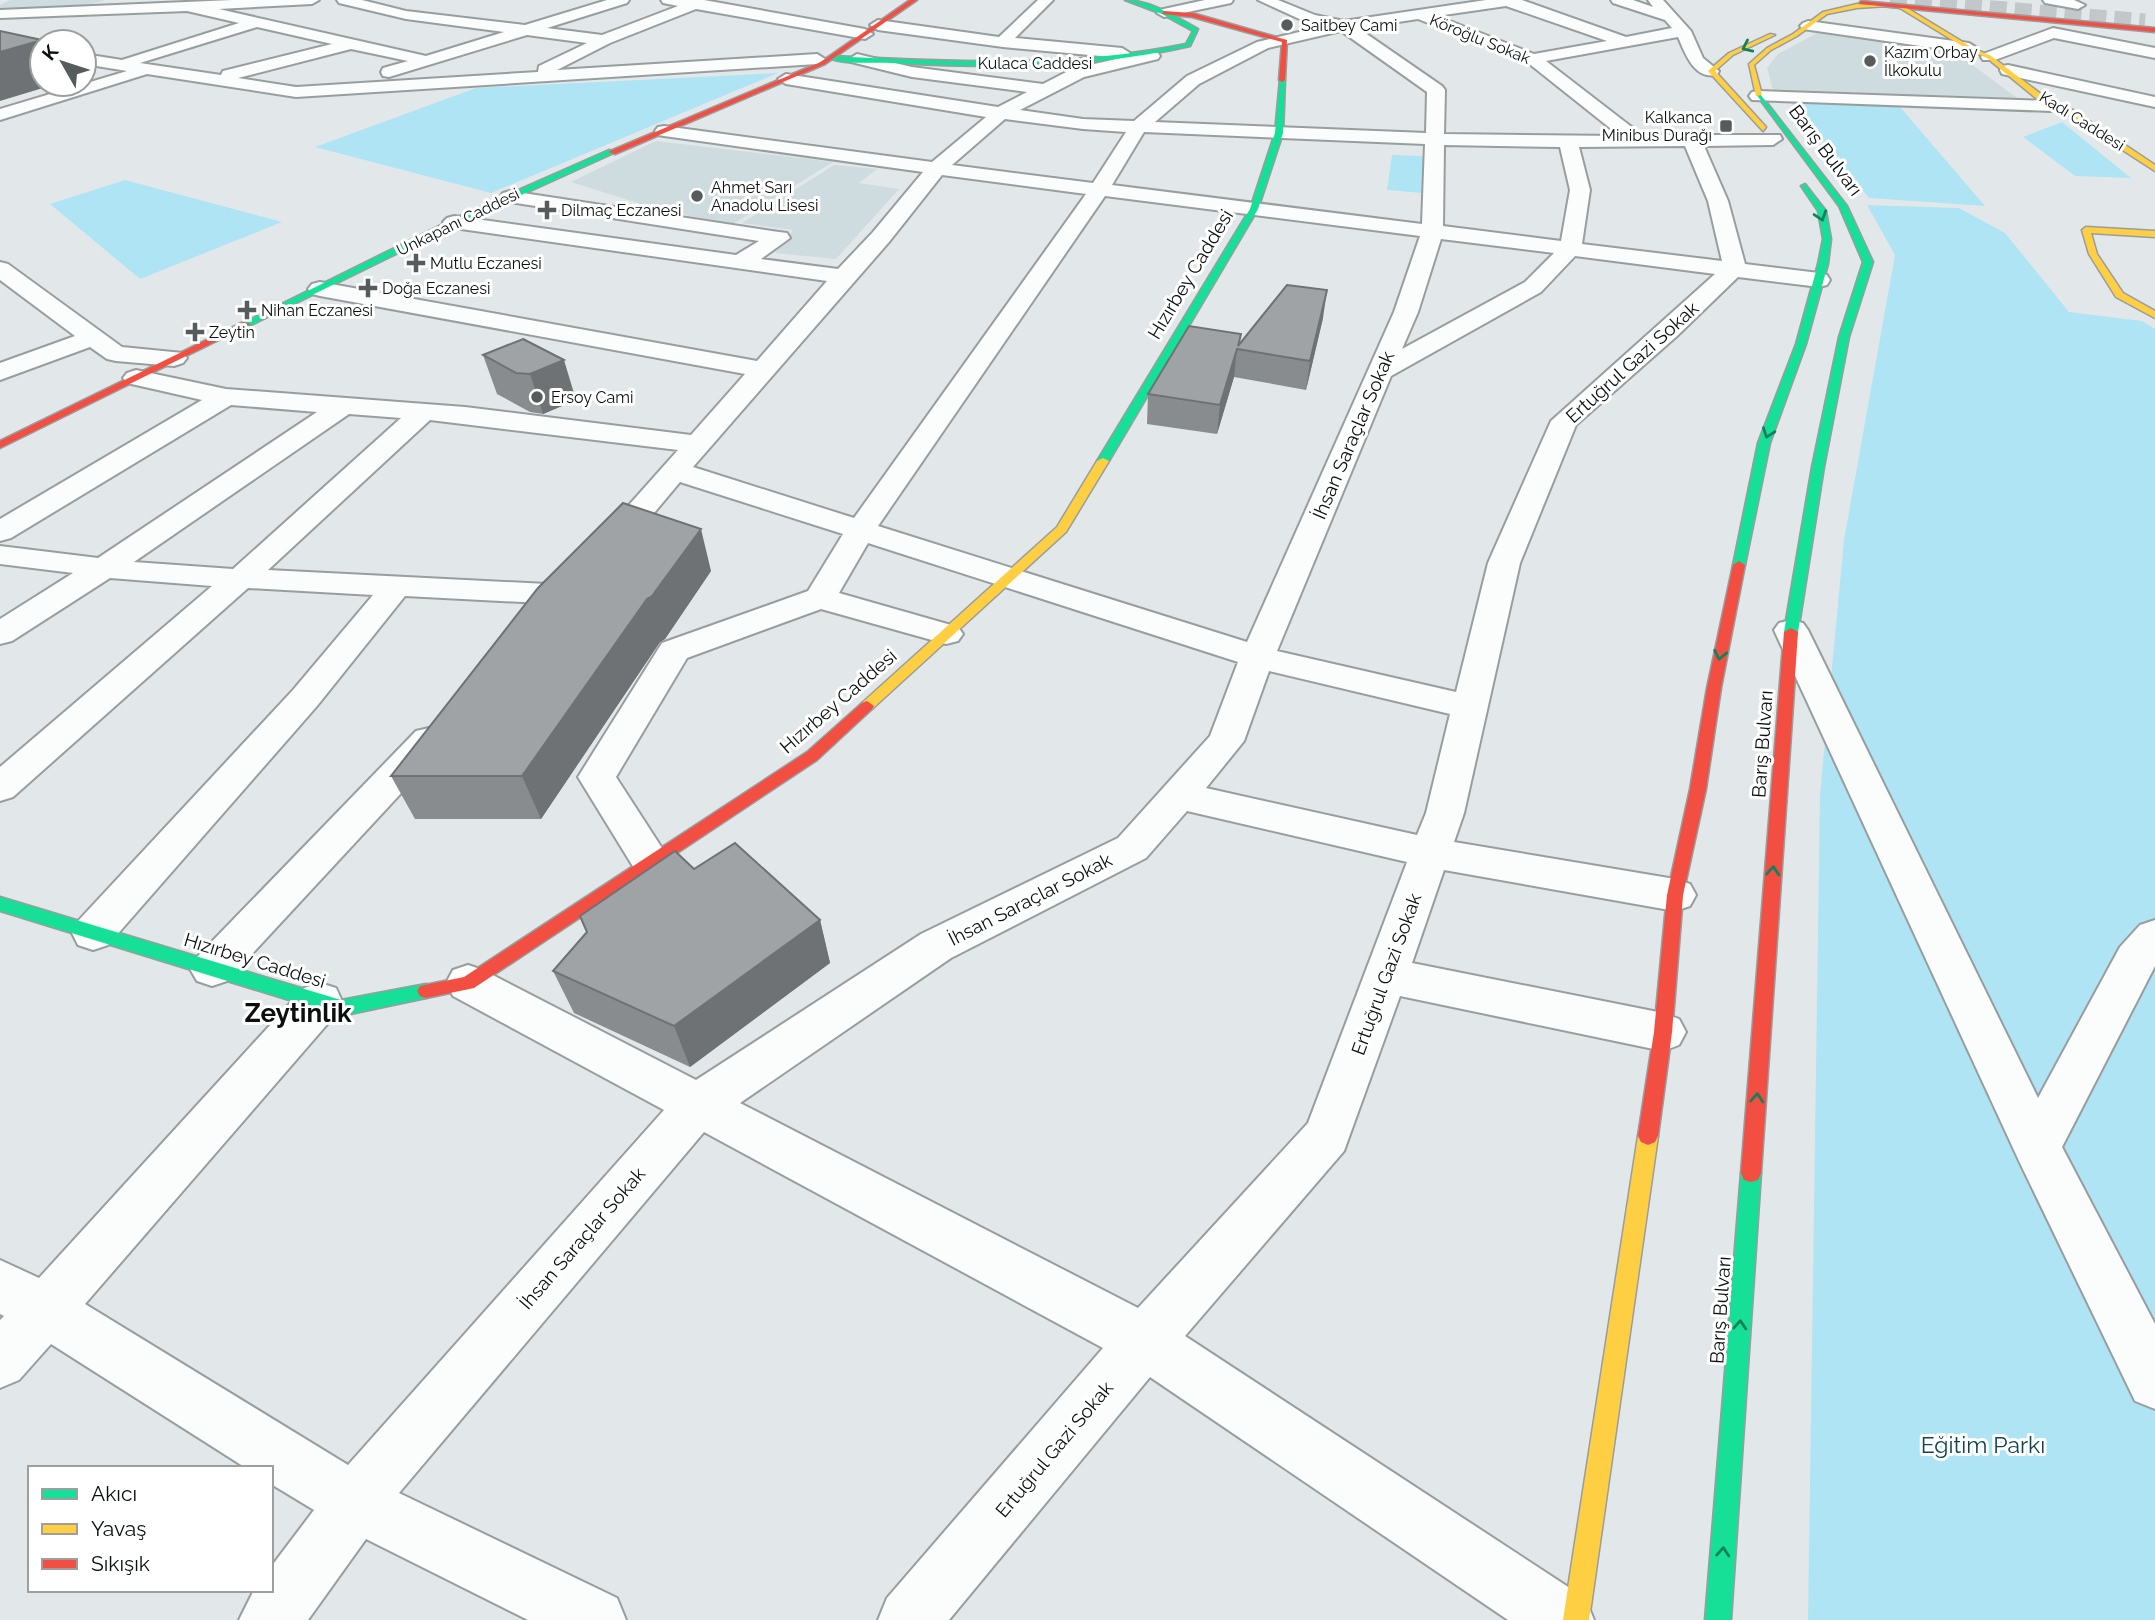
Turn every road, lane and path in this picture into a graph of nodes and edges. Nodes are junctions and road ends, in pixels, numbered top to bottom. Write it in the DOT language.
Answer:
graph roads {
  1 [pos="123,0"];
  2 [pos="312,0"];
  3 [pos="333,0"];
  4 [pos="344,0"];
  5 [pos="622,0"];
  6 [pos="668,0"];
  7 [pos="914,0"];
  8 [pos="1046,0"];
  9 [pos="1128,0"];
  10 [pos="1226,0"];
  11 [pos="1265,0"];
  12 [pos="1382,0"];
  13 [pos="1508,0"];
  14 [pos="1618,0"];
  15 [pos="1655,0"];
  16 [pos="701,2"];
  17 [pos="1826,3"];
  18 [pos="767,4"];
  19 [pos="1897,4"];
  20 [pos="188,7"];
  21 [pos="2093,9"];
  22 [pos="479,10"];
  23 [pos="814,11"];
  24 [pos="2047,11"];
  25 [pos="93,12"];
  26 [pos="744,13"];
  27 [pos="1164,13"];
  28 [pos="0,14"];
  29 [pos="1417,14"];
  30 [pos="442,19"];
  31 [pos="790,21"];
  32 [pos="260,22"];
  33 [pos="1678,24"];
  34 [pos="2152,24"];
  35 [pos="1344,26"];
  36 [pos="1808,26"];
  37 [pos="2127,27"];
  38 [pos="48,28"];
  39 [pos="404,29"];
  40 [pos="529,29"];
  41 [pos="872,30"];
  42 [pos="378,36"];
  43 [pos="603,40"];
  44 [pos="995,41"];
  45 [pos="1285,41"];
  46 [pos="1626,41"];
  47 [pos="353,43"];
  48 [pos="1969,48"];
  49 [pos="2155,53"];
  50 [pos="1152,56"];
  51 [pos="1989,57"];
  52 [pos="831,58"];
  53 [pos="857,59"];
  54 [pos="98,60"];
  55 [pos="1533,60"];
  56 [pos="427,61"];
  57 [pos="123,63"];
  58 [pos="951,63"];
  59 [pos="152,68"];
  60 [pos="2008,70"];
  61 [pos="1711,71"];
  62 [pos="2143,72"];
  63 [pos="532,77"];
  64 [pos="217,78"];
  65 [pos="786,79"];
  66 [pos="326,90"];
  67 [pos="1046,90"];
  68 [pos="2108,92"];
  69 [pos="1758,96"];
  70 [pos="2155,102"];
  71 [pos="2051,106"];
  72 [pos="2070,112"];
  73 [pos="1001,113"];
  74 [pos="0,115"];
  75 [pos="1138,127"];
  76 [pos="664,131"];
  77 [pos="1279,133"];
  78 [pos="1437,139"];
  79 [pos="1773,139"];
  80 [pos="1638,141"];
  81 [pos="1692,141"];
  82 [pos="1568,142"];
  83 [pos="2134,154"];
  84 [pos="2155,159"];
  85 [pos="937,168"];
  86 [pos="2155,169"];
  87 [pos="1099,190"];
  88 [pos="510,197"];
  89 [pos="1254,209"];
  90 [pos="454,222"];
  91 [pos="1432,232"];
  92 [pos="2155,234"];
  93 [pos="1570,249"];
  94 [pos="737,264"];
  95 [pos="1735,267"];
  96 [pos="0,269"];
  97 [pos="843,277"];
  98 [pos="1819,280"];
  99 [pos="320,289"];
  100 [pos="35,296"];
  101 [pos="12,305"];
  102 [pos="2155,315"];
  103 [pos="93,338"];
  104 [pos="177,359"];
  105 [pos="765,370"];
  106 [pos="1381,371"];
  107 [pos="0,372"];
  108 [pos="136,378"];
  109 [pos="226,397"];
  110 [pos="343,406"];
  111 [pos="424,412"];
  112 [pos="700,443"];
  113 [pos="0,446"];
  114 [pos="675,471"];
  115 [pos="861,529"];
  116 [pos="0,532"];
  117 [pos="0,555"];
  118 [pos="104,567"];
  119 [pos="582,577"];
  120 [pos="1009,577"];
  121 [pos="241,579"];
  122 [pos="397,586"];
  123 [pos="820,598"];
  124 [pos="1791,630"];
  125 [pos="0,634"];
  126 [pos="946,634"];
  127 [pos="528,635"];
  128 [pos="1256,657"];
  129 [pos="1469,707"];
  130 [pos="452,716"];
  131 [pos="0,788"];
  132 [pos="1178,795"];
  133 [pos="1430,853"];
  134 [pos="651,862"];
  135 [pos="1675,895"];
  136 [pos="0,904"];
  137 [pos="93,933"];
  138 [pos="2155,937"];
  139 [pos="212,969"];
  140 [pos="1385,975"];
  141 [pos="468,983"];
  142 [pos="320,1001"];
  143 [pos="1663,1032"];
  144 [pos="698,1105"];
  145 [pos="2036,1147"];
  146 [pos="23,1298"];
  147 [pos="1145,1341"];
  148 [pos="0,1361"];
  149 [pos="2155,1381"];
  150 [pos="356,1503"];
  151 [pos="270,1620"];
  152 [pos="595,1620"];
  153 [pos="909,1620"];
  154 [pos="1563,1620"];
  155 [pos="1576,1620"];
  156 [pos="1718,1620"];
  1 -- 25 [label="street"];
  2 -- 20 [label="street"];
  3 -- 32 [label="street"];
  4 -- 30 [label="street"];
  5 -- 40 [label="street"];
  6 -- 16 [label="street"];
  7 -- 41 [label="main road, Unkapanı Caddesi"];
  8 -- 44 [label="street"];
  9 -- 27 [label="main road, Kulaca Caddesi"];
  10 -- 27 [label="street"];
  11 -- 35 [label="street"];
  12 -- 29 [label="street, Köroğlu Sokak"];
  13 -- 29 [label="street"];
  13 -- 46 [label="street"];
  14 -- 33 [label="street"];
  15 -- 33 [label="street"];
  16 -- 26 [label="street"];
  16 -- 43 [label="street"];
  17 -- 19 [label="main road"];
  17 -- 36 [label="main road"];
  17 -- 61 [label="main road, one-way"];
  18 -- 26 [label="street"];
  19 -- 24 [label="main road"];
  19 -- 48 [label="main road, Kadı Caddesi"];
  20 -- 25 [label="street"];
  20 -- 32 [label="street"];
  21 -- 24 [label="main road"];
  21 -- 34 [label="main road"];
  21 -- 37 [label="main road"];
  22 -- 30 [label="street"];
  23 -- 31 [label="street"];
  24 -- 37 [label="main road"];
  25 -- 28 [label="street"];
  25 -- 38 [label="street"];
  26 -- 31 [label="street"];
  27 -- 45 [label="main road"];
  27 -- 50 [label="main road, Kulaca Caddesi"];
  29 -- 35 [label="street"];
  29 -- 55 [label="street, Köroğlu Sokak"];
  30 -- 39 [label="street"];
  30 -- 40 [label="street"];
  31 -- 41 [label="street"];
  32 -- 47 [label="street"];
  32 -- 57 [label="street"];
  33 -- 46 [label="street"];
  33 -- 61 [label="street"];
  34 -- 37 [label="main road"];
  35 -- 45 [label="street"];
  35 -- 78 [label="street, İhsan Saraçlar Sokak"];
  36 -- 48 [label="street"];
  36 -- 69 [label="main road"];
  40 -- 43 [label="street"];
  40 -- 56 [label="street"];
  41 -- 44 [label="street"];
  41 -- 52 [label="main road, Unkapanı Caddesi"];
  42 -- 47 [label="street"];
  43 -- 63 [label="street"];
  44 -- 50 [label="street"];
  44 -- 58 [label="street"];
  45 -- 75 [label="street"];
  45 -- 77 [label="main road, Hızırbey Caddesi"];
  46 -- 55 [label="street"];
  47 -- 56 [label="street"];
  47 -- 64 [label="street"];
  48 -- 51 [label="main road, Kadı Caddesi"];
  49 -- 51 [label="street"];
  50 -- 58 [label="main road, Kulaca Caddesi"];
  50 -- 67 [label="street"];
  51 -- 60 [label="main road, Kadı Caddesi"];
  52 -- 53 [label="main road, Kulaca Caddesi"];
  52 -- 63 [label="street"];
  52 -- 65 [label="main road, Unkapanı Caddesi"];
  53 -- 58 [label="main road, Kulaca Caddesi"];
  53 -- 67 [label="street"];
  54 -- 57 [label="street"];
  55 -- 80 [label="street, Köroğlu Sokak"];
  56 -- 66 [label="street"];
  57 -- 59 [label="street"];
  59 -- 64 [label="street"];
  59 -- 74 [label="street"];
  60 -- 68 [label="street"];
  60 -- 71 [label="main road, Kadı Caddesi"];
  61 -- 79 [label="main road, Barış Bulvarı"];
  62 -- 68 [label="street"];
  63 -- 66 [label="street"];
  64 -- 66 [label="street"];
  65 -- 73 [label="street"];
  65 -- 76 [label="main road, Unkapanı Caddesi"];
  67 -- 73 [label="street"];
  68 -- 70 [label="street"];
  68 -- 72 [label="street"];
  69 -- 71 [label="street"];
  69 -- 124 [label="main road, Barış Bulvarı"];
  71 -- 72 [label="main road, Kadı Caddesi"];
  72 -- 83 [label="main road, Kadı Caddesi"];
  73 -- 75 [label="street"];
  73 -- 85 [label="street"];
  75 -- 77 [label="street"];
  75 -- 87 [label="street"];
  76 -- 85 [label="street"];
  76 -- 88 [label="main road, Unkapanı Caddesi"];
  77 -- 78 [label="street"];
  77 -- 89 [label="main road, Hızırbey Caddesi"];
  78 -- 82 [label="street"];
  78 -- 91 [label="street, İhsan Saraçlar Sokak"];
  79 -- 81 [label="street"];
  79 -- 98 [label="main road, Barış Bulvarı, one-way"];
  80 -- 81 [label="street"];
  80 -- 82 [label="street"];
  81 -- 95 [label="street"];
  82 -- 93 [label="street"];
  83 -- 84 [label="street"];
  83 -- 86 [label="main road, Kadı Caddesi"];
  85 -- 87 [label="street"];
  85 -- 97 [label="street"];
  87 -- 89 [label="street"];
  87 -- 115 [label="street"];
  88 -- 90 [label="main road, Unkapanı Caddesi"];
  88 -- 94 [label="street"];
  89 -- 91 [label="street"];
  89 -- 120 [label="main road, Hızırbey Caddesi"];
  90 -- 94 [label="street"];
  90 -- 99 [label="main road, Unkapanı Caddesi"];
  91 -- 93 [label="street"];
  91 -- 106 [label="street, İhsan Saraçlar Sokak"];
  92 -- 102 [label="main road"];
  93 -- 95 [label="street"];
  93 -- 106 [label="street"];
  94 -- 97 [label="street"];
  95 -- 98 [label="street"];
  95 -- 129 [label="street, Ertuğrul Gazi Sokak"];
  96 -- 100 [label="street"];
  97 -- 105 [label="street"];
  98 -- 135 [label="main road, Barış Bulvarı, one-way"];
  99 -- 104 [label="main road, Unkapanı Caddesi"];
  99 -- 105 [label="street"];
  100 -- 101 [label="street"];
  100 -- 103 [label="street"];
  103 -- 104 [label="street"];
  103 -- 107 [label="street"];
  104 -- 108 [label="main road, Unkapanı Caddesi"];
  105 -- 112 [label="street"];
  106 -- 128 [label="street, İhsan Saraçlar Sokak"];
  108 -- 109 [label="street"];
  108 -- 113 [label="main road, Unkapanı Caddesi"];
  109 -- 110 [label="street"];
  109 -- 116 [label="street"];
  110 -- 111 [label="street"];
  110 -- 118 [label="street"];
  111 -- 112 [label="street"];
  111 -- 121 [label="street"];
  112 -- 114 [label="street"];
  114 -- 115 [label="street"];
  114 -- 119 [label="street"];
  115 -- 120 [label="street"];
  115 -- 123 [label="street"];
  117 -- 118 [label="street"];
  118 -- 121 [label="street"];
  118 -- 125 [label="street"];
  119 -- 122 [label="street"];
  119 -- 127 [label="street"];
  120 -- 126 [label="main road, Hızırbey Caddesi"];
  120 -- 128 [label="street"];
  121 -- 122 [label="street"];
  121 -- 131 [label="street"];
  122 -- 137 [label="street"];
  123 -- 126 [label="street"];
  123 -- 134 [label="street"];
  124 -- 145 [label="street"];
  156 -- 124 [label="main road, Barış Bulvarı, one-way"];
  126 -- 134 [label="main road, Hızırbey Caddesi"];
  128 -- 129 [label="street"];
  128 -- 132 [label="street, İhsan Saraçlar Sokak"];
  129 -- 133 [label="street, Ertuğrul Gazi Sokak"];
  130 -- 139 [label="street"];
  132 -- 133 [label="street"];
  132 -- 144 [label="street, İhsan Saraçlar Sokak"];
  133 -- 135 [label="street"];
  133 -- 140 [label="street, Ertuğrul Gazi Sokak"];
  134 -- 141 [label="main road, Hızırbey Caddesi"];
  135 -- 143 [label="main road, Barış Bulvarı"];
  136 -- 137 [label="main road, Hızırbey Caddesi"];
  137 -- 139 [label="main road, Hızırbey Caddesi"];
  138 -- 145 [label="street"];
  139 -- 142 [label="main road, Hızırbey Caddesi"];
  140 -- 143 [label="street"];
  140 -- 147 [label="street, Ertuğrul Gazi Sokak"];
  141 -- 142 [label="main road, Hızırbey Caddesi"];
  141 -- 144 [label="street"];
  142 -- 146 [label="street"];
  143 -- 155 [label="main road, Barış Bulvarı"];
  144 -- 147 [label="street"];
  144 -- 150 [label="street, İhsan Saraçlar Sokak"];
  145 -- 149 [label="street"];
  146 -- 148 [label="street"];
  146 -- 150 [label="street"];
  147 -- 153 [label="street, Ertuğrul Gazi Sokak"];
  147 -- 154 [label="street"];
  150 -- 151 [label="street, İhsan Saraçlar Sokak"];
  150 -- 152 [label="street"];
}
